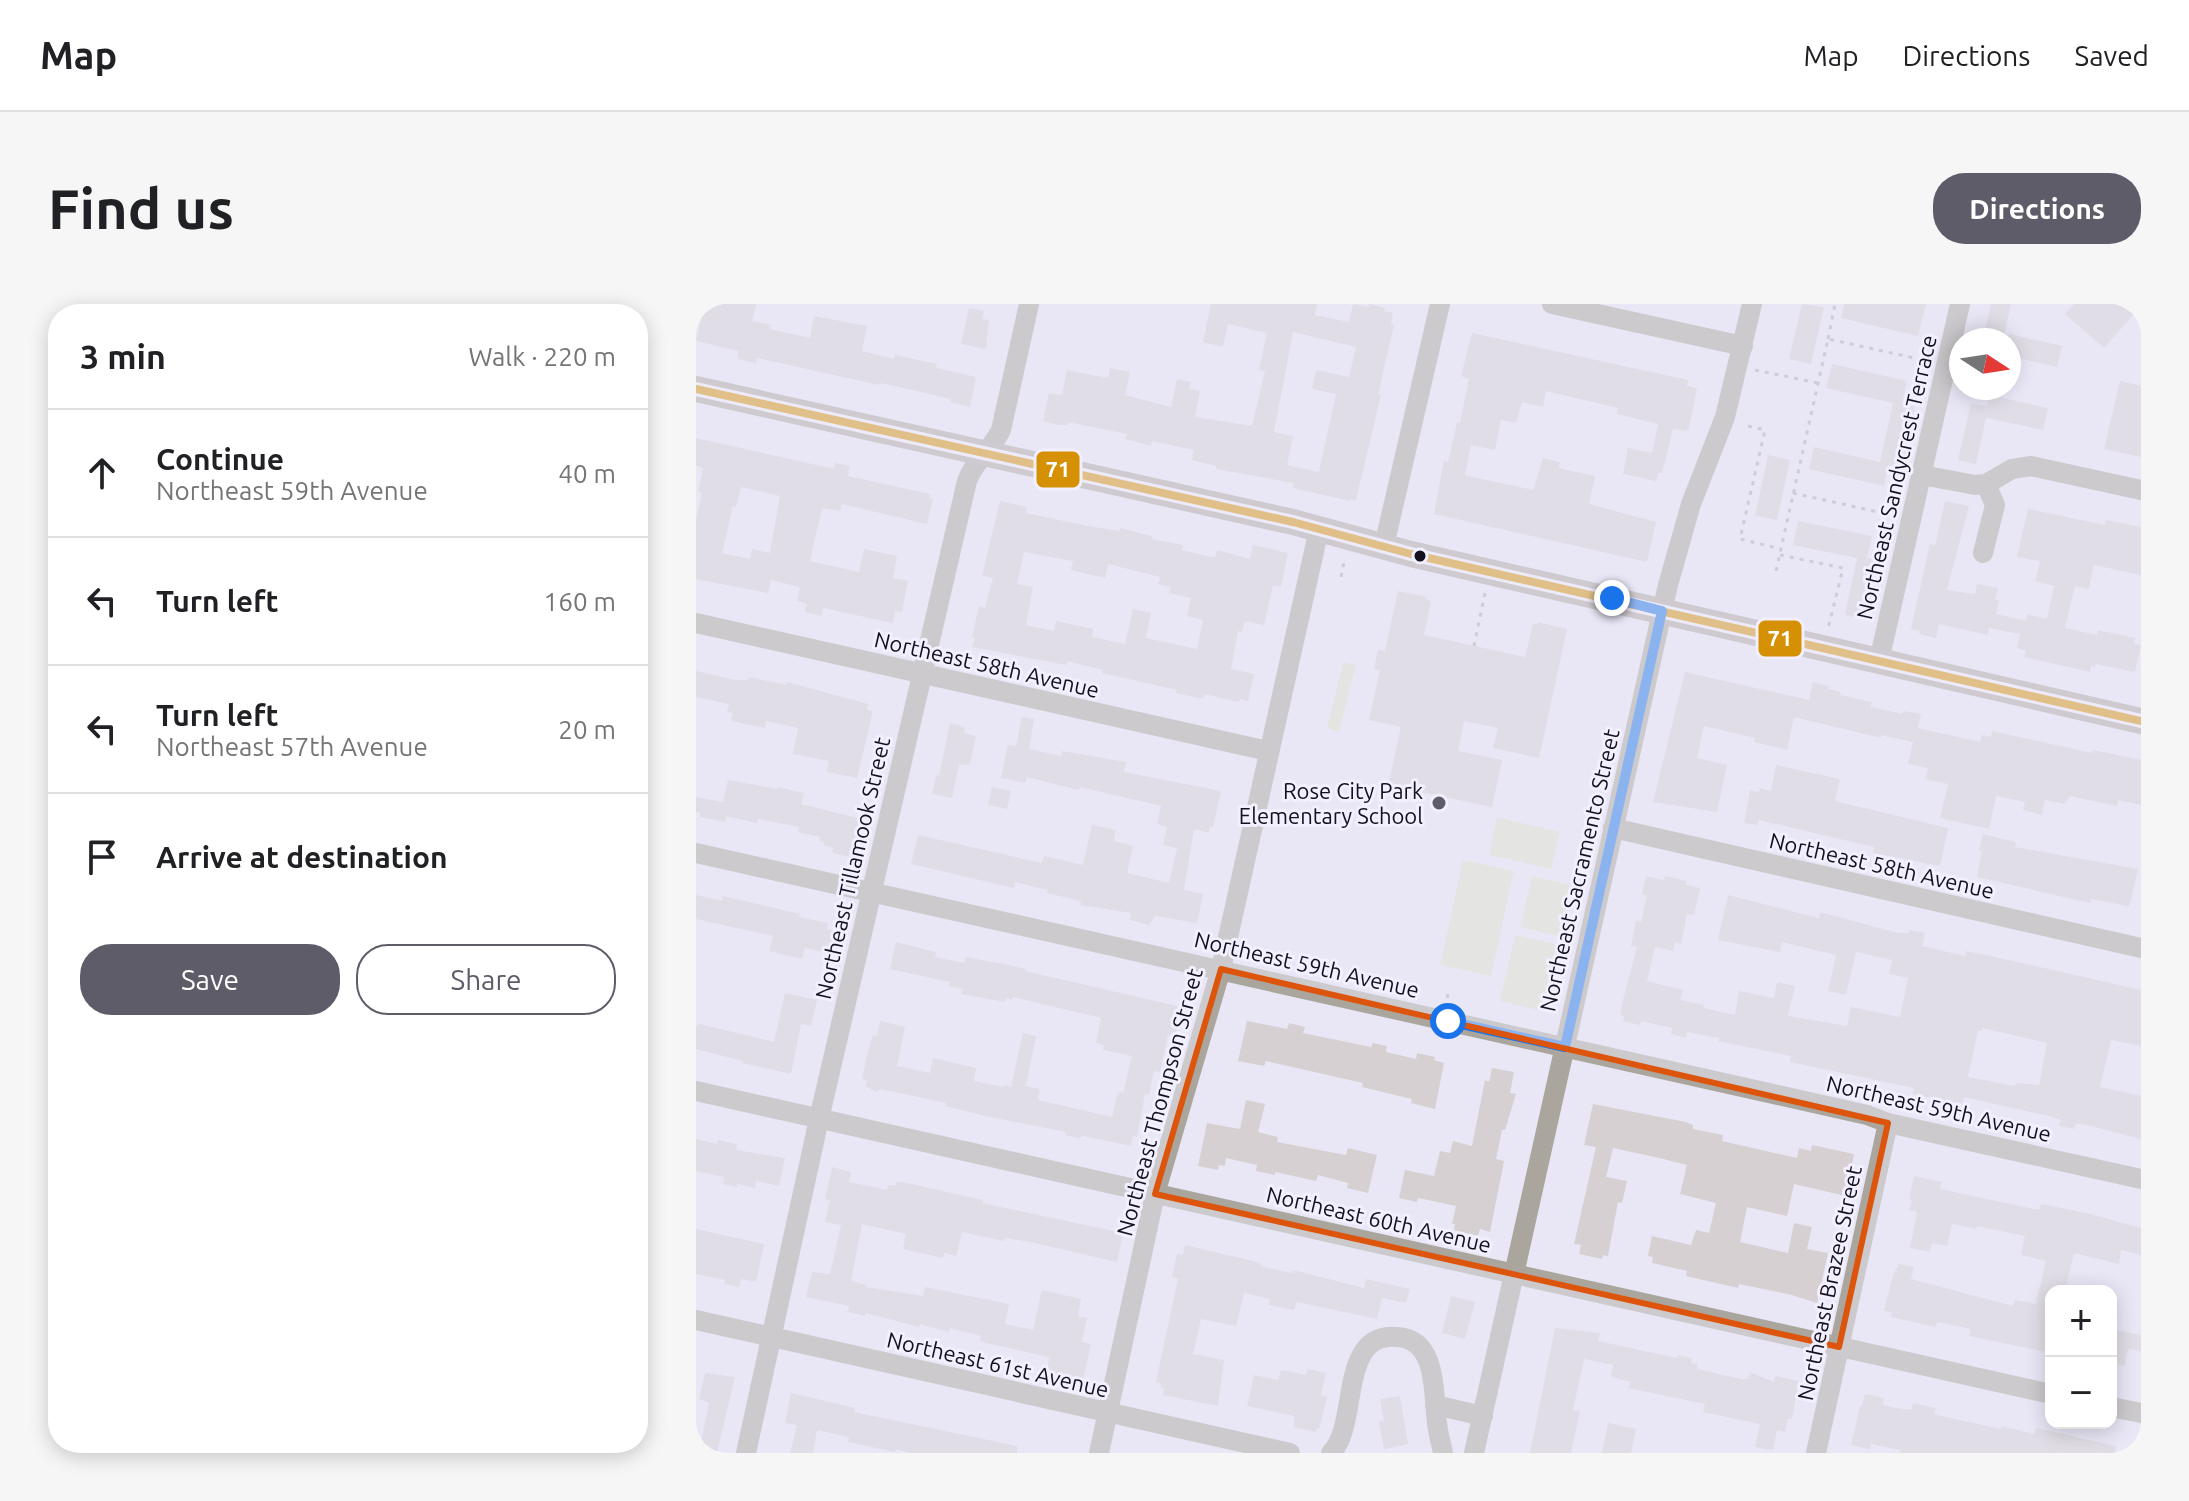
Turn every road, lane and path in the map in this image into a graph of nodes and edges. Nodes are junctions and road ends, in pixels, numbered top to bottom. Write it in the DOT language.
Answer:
graph roads {
  1 [pos="1029,304"];
  2 [pos="1440,304"];
  3 [pos="1552,304"];
  4 [pos="1752,304"];
  5 [pos="1835,304"];
  6 [pos="1960,304"];
  7 [pos="1828,339"];
  8 [pos="1743,346"];
  9 [pos="1908,356"];
  10 [pos="1760,371"];
  11 [pos="1818,383"];
  12 [pos="696,389"];
  13 [pos="1748,426"];
  14 [pos="984,454"];
  15 [pos="1922,475"];
  16 [pos="1986,484"];
  17 [pos="2141,490"];
  18 [pos="1793,493"];
  19 [pos="1910,519"];
  20 [pos="1319,529"];
  21 [pos="1384,546"];
  22 [pos="1781,549"];
  23 [pos="1983,553"];
  24 [pos="1780,555"];
  25 [pos="1344,562"];
  26 [pos="1776,571"];
  27 [pos="1341,577"];
  28 [pos="1485,593"];
  29 [pos="1662,611"];
  30 [pos="696,623"];
  31 [pos="1474,646"];
  32 [pos="1824,648"];
  33 [pos="1879,661"];
  34 [pos="922,674"];
  35 [pos="2141,721"];
  36 [pos="1268,751"];
  37 [pos="1613,828"];
  38 [pos="696,853"];
  39 [pos="871,892"];
  40 [pos="2141,948"];
  41 [pos="1221,969"];
  42 [pos="1565,1047"];
  43 [pos="696,1091"];
  44 [pos="819,1119"];
  45 [pos="1888,1123"];
  46 [pos="2141,1179"];
  47 [pos="1155,1194"];
  48 [pos="1515,1274"];
  49 [pos="696,1320"];
  50 [pos="772,1337"];
  51 [pos="1839,1347"];
  52 [pos="2045,1393"];
  53 [pos="1435,1405"];
  54 [pos="2117,1408"];
  55 [pos="2141,1413"];
  56 [pos="1108,1414"];
  57 [pos="1483,1416"];
  58 [pos="746,1453"];
  59 [pos="1099,1453"];
  60 [pos="1290,1453"];
  61 [pos="1331,1453"];
  62 [pos="1443,1453"];
  63 [pos="1474,1453"];
  64 [pos="1816,1453"];
  1 -- 14 [label="street, Northeast Tillamook Street"];
  2 -- 21 [label="street"];
  3 -- 8 [label="street"];
  4 -- 8 [label="street, Northeast Sacramento Street"];
  5 -- 7 [label="path"];
  6 -- 15 [label="street, Northeast Sandycrest Terrace"];
  7 -- 9 [label="path"];
  7 -- 11 [label="path"];
  8 -- 29 [label="street, Northeast Sacramento Street"];
  10 -- 11 [label="path"];
  11 -- 18 [label="path"];
  12 -- 14 [label="main road"];
  13 -- 22 [label="path"];
  14 -- 20 [label="main road"];
  14 -- 34 [label="street, Northeast Tillamook Street"];
  15 -- 16 [label="street"];
  15 -- 19 [label="street, Northeast Sandycrest Terrace"];
  16 -- 17 [label="street"];
  16 -- 23 [label="street"];
  18 -- 19 [label="path"];
  18 -- 22 [label="path"];
  19 -- 33 [label="street, Northeast Sandycrest Terrace"];
  20 -- 21 [label="main road"];
  20 -- 36 [label="street, Northeast Thompson Street"];
  21 -- 29 [label="main road"];
  22 -- 24 [label="path"];
  24 -- 26 [label="path"];
  24 -- 32 [label="path"];
  25 -- 27 [label="path"];
  28 -- 31 [label="path"];
  29 -- 32 [label="main road"];
  29 -- 37 [label="street, Northeast Sacramento Street"];
  30 -- 34 [label="street, Northeast 58th Avenue"];
  32 -- 33 [label="main road"];
  33 -- 35 [label="main road"];
  34 -- 36 [label="street, Northeast 58th Avenue"];
  34 -- 39 [label="street, Northeast Tillamook Street"];
  36 -- 41 [label="street, Northeast Thompson Street"];
  37 -- 40 [label="street, Northeast 58th Avenue"];
  37 -- 42 [label="street, Northeast Sacramento Street"];
  38 -- 39 [label="street, Northeast 59th Avenue"];
  39 -- 41 [label="street, Northeast 59th Avenue"];
  39 -- 44 [label="street, Northeast Tillamook Street"];
  41 -- 42 [label="street, Northeast 59th Avenue"];
  41 -- 47 [label="street, Northeast Thompson Street"];
  42 -- 45 [label="street, Northeast 59th Avenue"];
  42 -- 48 [label="street, Northeast Sacramento Street"];
  43 -- 44 [label="street, Northeast 60th Avenue"];
  44 -- 47 [label="street, Northeast 60th Avenue"];
  44 -- 50 [label="street, Northeast Tillamook Street"];
  45 -- 46 [label="street, Northeast 59th Avenue"];
  45 -- 51 [label="street, Northeast Brazee Street"];
  47 -- 48 [label="street, Northeast 60th Avenue"];
  47 -- 56 [label="street, Northeast Thompson Street"];
  48 -- 51 [label="street, Northeast 60th Avenue"];
  48 -- 57 [label="street, Northeast Sacramento Street"];
  49 -- 50 [label="street, Northeast 61st Avenue"];
  50 -- 56 [label="street, Northeast 61st Avenue"];
  50 -- 58 [label="street, Northeast Tillamook Street"];
  51 -- 52 [label="street, Northeast 60th Avenue"];
  51 -- 64 [label="street, Northeast Brazee Street"];
  53 -- 57 [label="street"];
  53 -- 61 [label="street"];
  53 -- 62 [label="street"];
  54 -- 55 [label="street"];
  56 -- 59 [label="street, Northeast Thompson Street"];
  56 -- 60 [label="street, Northeast 61st Avenue"];
  57 -- 63 [label="street, Northeast Sacramento Street"];
}
